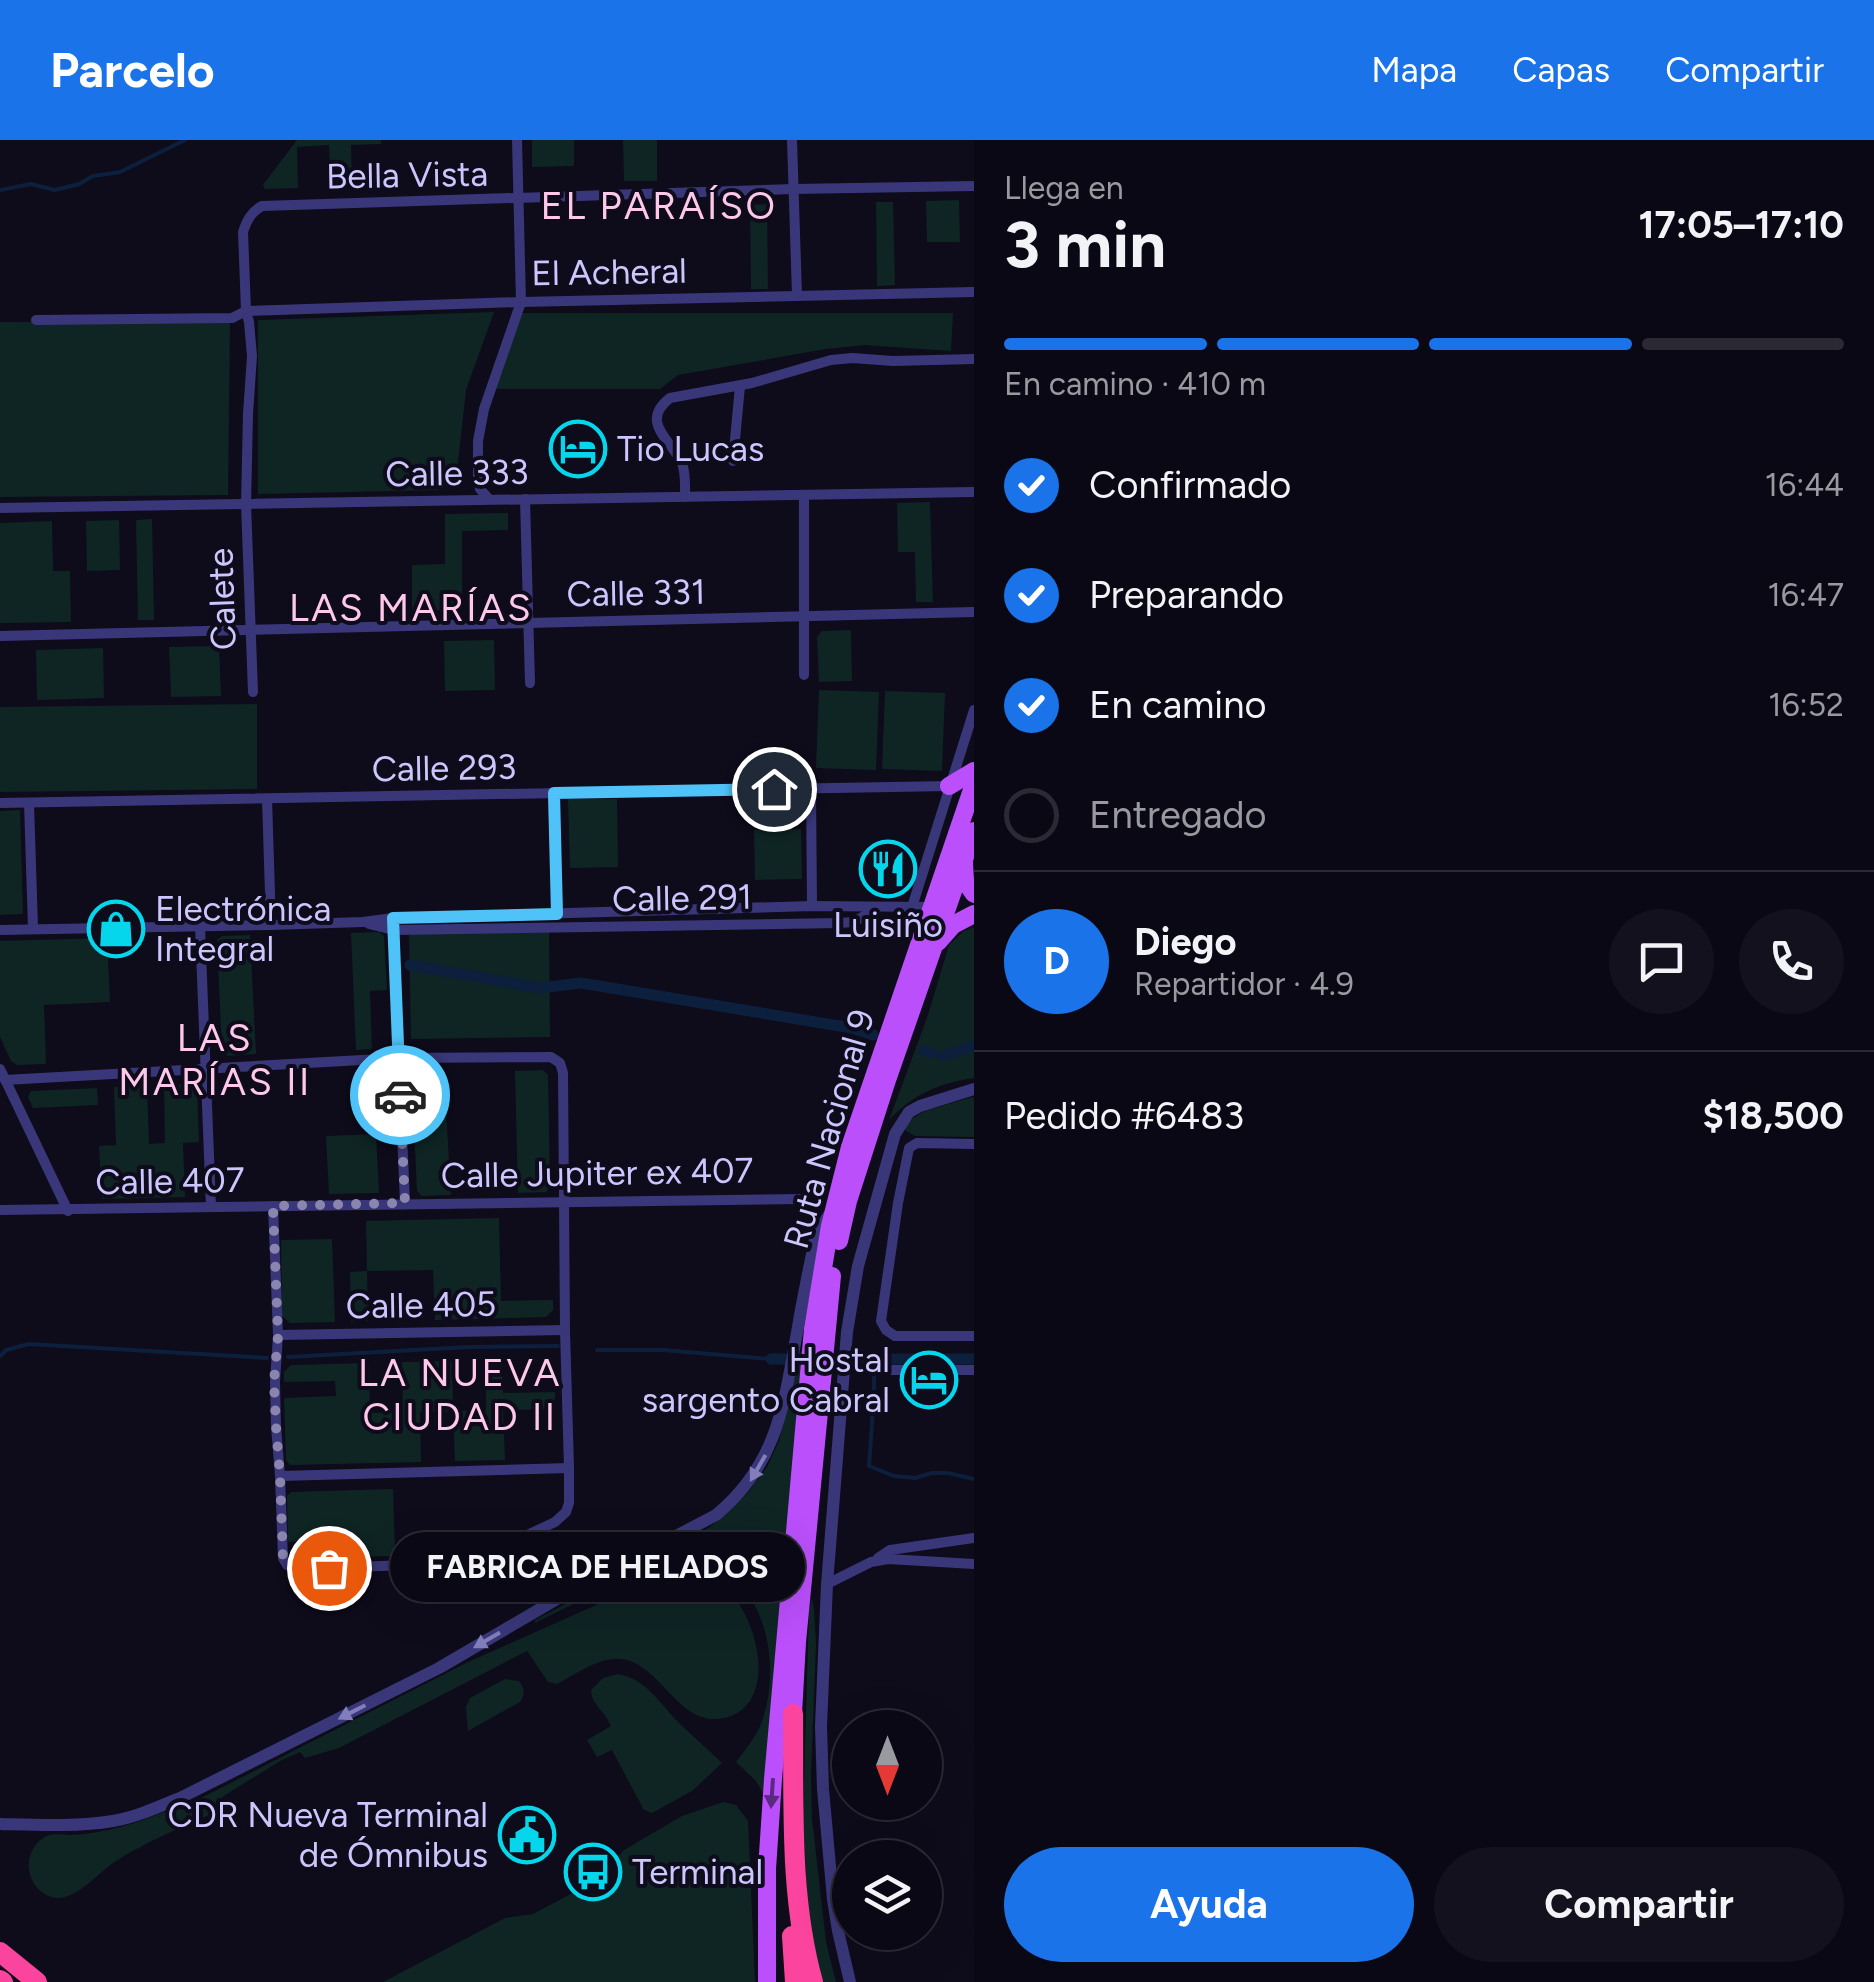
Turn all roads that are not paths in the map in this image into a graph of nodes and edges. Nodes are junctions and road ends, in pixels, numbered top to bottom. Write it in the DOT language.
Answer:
graph roads {
  1 [pos="518,140"];
  2 [pos="792,140"];
  3 [pos="974,186"];
  4 [pos="794,189"];
  5 [pos="518,200"];
  6 [pos="974,292"];
  7 [pos="797,295"];
  8 [pos="521,302"];
  9 [pos="246,311"];
  10 [pos="36,320"];
  11 [pos="974,360"];
  12 [pos="740,386"];
  13 [pos="733,461"];
  14 [pos="478,479"];
  15 [pos="974,492"];
  16 [pos="804,496"];
  17 [pos="685,497"];
  18 [pos="490,499"];
  19 [pos="525,499"];
  20 [pos="465,500"];
  21 [pos="246,504"];
  22 [pos="0,508"];
  23 [pos="974,612"];
  24 [pos="804,616"];
  25 [pos="528,623"];
  26 [pos="250,629"];
  27 [pos="0,636"];
  28 [pos="804,676"];
  29 [pos="530,683"];
  30 [pos="253,692"];
  31 [pos="974,710"];
  32 [pos="974,771"];
  33 [pos="974,784"];
  34 [pos="949,786"];
  35 [pos="811,788"];
  36 [pos="554,793"];
  37 [pos="267,799"];
  38 [pos="0,803"];
  39 [pos="28,803"];
  40 [pos="974,831"];
  41 [pos="964,860"];
  42 [pos="974,894"];
  43 [pos="812,906"];
  44 [pos="878,907"];
  45 [pos="912,907"];
  46 [pos="939,908"];
  47 [pos="974,911"];
  48 [pos="557,914"];
  49 [pos="393,924"];
  50 [pos="272,925"];
  51 [pos="200,926"];
  52 [pos="33,928"];
  53 [pos="0,930"];
  54 [pos="931,950"];
  55 [pos="398,1058"];
  56 [pos="205,1068"];
  57 [pos="2,1074"];
  58 [pos="974,1089"];
  59 [pos="974,1144"];
  60 [pos="802,1199"];
  61 [pos="565,1202"];
  62 [pos="405,1203"];
  63 [pos="273,1206"];
  64 [pos="211,1207"];
  65 [pos="834,1209"];
  66 [pos="0,1210"];
  67 [pos="68,1210"];
  68 [pos="565,1330"];
  69 [pos="278,1336"];
  70 [pos="974,1336"];
  71 [pos="877,1370"];
  72 [pos="974,1370"];
  73 [pos="570,1468"];
  74 [pos="280,1476"];
  75 [pos="974,1538"];
  76 [pos="972,1561"];
  77 [pos="871,1562"];
  78 [pos="827,1584"];
  79 [pos="793,1714"];
  80 [pos="0,1824"];
  81 [pos="0,1952"];
  82 [pos="36,1982"];
  83 [pos="767,1982"];
  84 [pos="795,1982"];
  85 [pos="813,1982"];
  86 [pos="850,1982"];
  1 -- 5 [label="street"];
  2 -- 4 [label="street"];
  3 -- 4 [label="street, Bella Vista"];
  4 -- 5 [label="street, Bella Vista"];
  4 -- 7 [label="street"];
  5 -- 8 [label="street"];
  5 -- 9 [label="street, Bella Vista"];
  6 -- 7 [label="street, El Acheral"];
  7 -- 8 [label="street, El Acheral"];
  8 -- 9 [label="street, El Acheral"];
  8 -- 14 [label="street"];
  9 -- 10 [label="street, El Acheral"];
  9 -- 21 [label="street, Calete"];
  11 -- 12 [label="street"];
  12 -- 13 [label="street"];
  12 -- 17 [label="street"];
  14 -- 18 [label="street"];
  14 -- 20 [label="street"];
  15 -- 16 [label="street, Calle 333"];
  16 -- 17 [label="street, Calle 333"];
  16 -- 24 [label="street"];
  17 -- 19 [label="street, Calle 333"];
  18 -- 19 [label="street, Calle 333"];
  18 -- 20 [label="street, Calle 333"];
  19 -- 25 [label="street"];
  20 -- 21 [label="street, Calle 333"];
  21 -- 22 [label="street, Calle 333"];
  21 -- 26 [label="street, Calete"];
  23 -- 24 [label="street, Calle 331"];
  24 -- 25 [label="street, Calle 331"];
  24 -- 28 [label="street"];
  25 -- 26 [label="street, Calle 331"];
  25 -- 29 [label="street"];
  26 -- 27 [label="street, Calle 331"];
  26 -- 30 [label="street, Calete"];
  31 -- 34 [label="street"];
  32 -- 34 [label="main road"];
  33 -- 46 [label="main road, Ruta Nacional 9"];
  34 -- 35 [label="street, Calle 293"];
  34 -- 45 [label="street"];
  35 -- 36 [label="street, Calle 293"];
  35 -- 43 [label="street"];
  36 -- 37 [label="street, Calle 293"];
  36 -- 48 [label="street"];
  37 -- 39 [label="street, Calle 293"];
  37 -- 50 [label="street"];
  38 -- 39 [label="street, Calle 293"];
  39 -- 52 [label="street"];
  40 -- 41 [label="main road, Ruta Nacional 9"];
  41 -- 42 [label="main road"];
  41 -- 46 [label="main road, Ruta Nacional 9"];
  43 -- 44 [label="street, Calle 291"];
  43 -- 48 [label="street, Calle 291"];
  44 -- 45 [label="street, Calle 291"];
  44 -- 49 [label="street, Calle 291"];
  45 -- 46 [label="street, Calle 291"];
  46 -- 47 [label="street"];
  46 -- 54 [label="main road, Ruta Nacional 9"];
  46 -- 65 [label="main road, Ruta Nacional 9"];
  47 -- 54 [label="main road"];
  48 -- 49 [label="street, Calle 291"];
  49 -- 50 [label="street, Calle 291"];
  49 -- 55 [label="street"];
  50 -- 51 [label="street, Calle 291"];
  51 -- 52 [label="street, Calle 291"];
  51 -- 56 [label="street"];
  52 -- 53 [label="street, Calle 291"];
  54 -- 79 [label="main road, Ruta Nacional 9"];
  55 -- 56 [label="street"];
  55 -- 61 [label="street"];
  55 -- 62 [label="street"];
  56 -- 57 [label="street"];
  56 -- 64 [label="street"];
  57 -- 67 [label="street"];
  58 -- 78 [label="street"];
  59 -- 70 [label="street"];
  60 -- 61 [label="street, Calle Jupiter ex 407"];
  61 -- 62 [label="street, Calle Jupiter ex 407"];
  61 -- 68 [label="street"];
  62 -- 63 [label="street, Calle Jupiter ex 407"];
  63 -- 64 [label="street, Calle 407"];
  63 -- 69 [label="street"];
  64 -- 67 [label="street, Calle 407"];
  65 -- 80 [label="street, one-way"];
  65 -- 83 [label="main road, Ruta Nacional 9, one-way"];
  66 -- 67 [label="street"];
  68 -- 69 [label="street, Calle 405"];
  68 -- 73 [label="street"];
  69 -- 74 [label="street"];
  71 -- 72 [label="street"];
  73 -- 74 [label="street"];
  73 -- 74 [label="street"];
  75 -- 77 [label="street"];
  76 -- 77 [label="street"];
  77 -- 78 [label="street"];
  78 -- 86 [label="street"];
  79 -- 84 [label="highway"];
  79 -- 85 [label="highway"];
  81 -- 82 [label="highway"];
}
